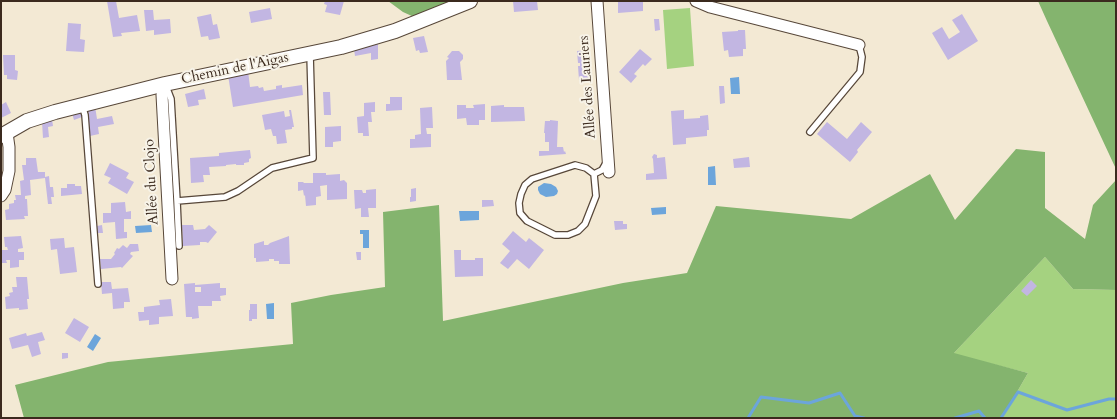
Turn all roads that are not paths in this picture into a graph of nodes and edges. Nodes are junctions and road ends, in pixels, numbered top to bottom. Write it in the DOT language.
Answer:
graph roads {
  1 [pos="470,1"];
  2 [pos="597,1"];
  3 [pos="696,1"];
  4 [pos="859,45"];
  5 [pos="310,53"];
  6 [pos="165,84"];
  7 [pos="82,105"];
  8 [pos="810,132"];
  9 [pos="4,134"];
  10 [pos="608,159"];
  11 [pos="609,172"];
  12 [pos="594,174"];
  13 [pos="1,196"];
  14 [pos="177,201"];
  15 [pos="179,246"];
  16 [pos="172,279"];
  17 [pos="98,284"];
  1 -- 5 [label="street, Chemin de l'Aigas"];
  2 -- 10 [label="street, Allée des Lauriers"];
  3 -- 4 [label="street"];
  4 -- 8 [label="lane"];
  5 -- 6 [label="street, Chemin de l'Aigas"];
  5 -- 14 [label="lane"];
  6 -- 7 [label="street, Chemin de l'Aigas"];
  6 -- 14 [label="lane"];
  6 -- 16 [label="street, Allée du Clojo"];
  7 -- 9 [label="street, Chemin de l'Aigas"];
  7 -- 17 [label="lane"];
  9 -- 13 [label="street"];
  10 -- 11 [label="street, Allée des Lauriers"];
  10 -- 12 [label="lane"];
  12 -- 12 [label="lane"];
  14 -- 15 [label="lane"];
}
